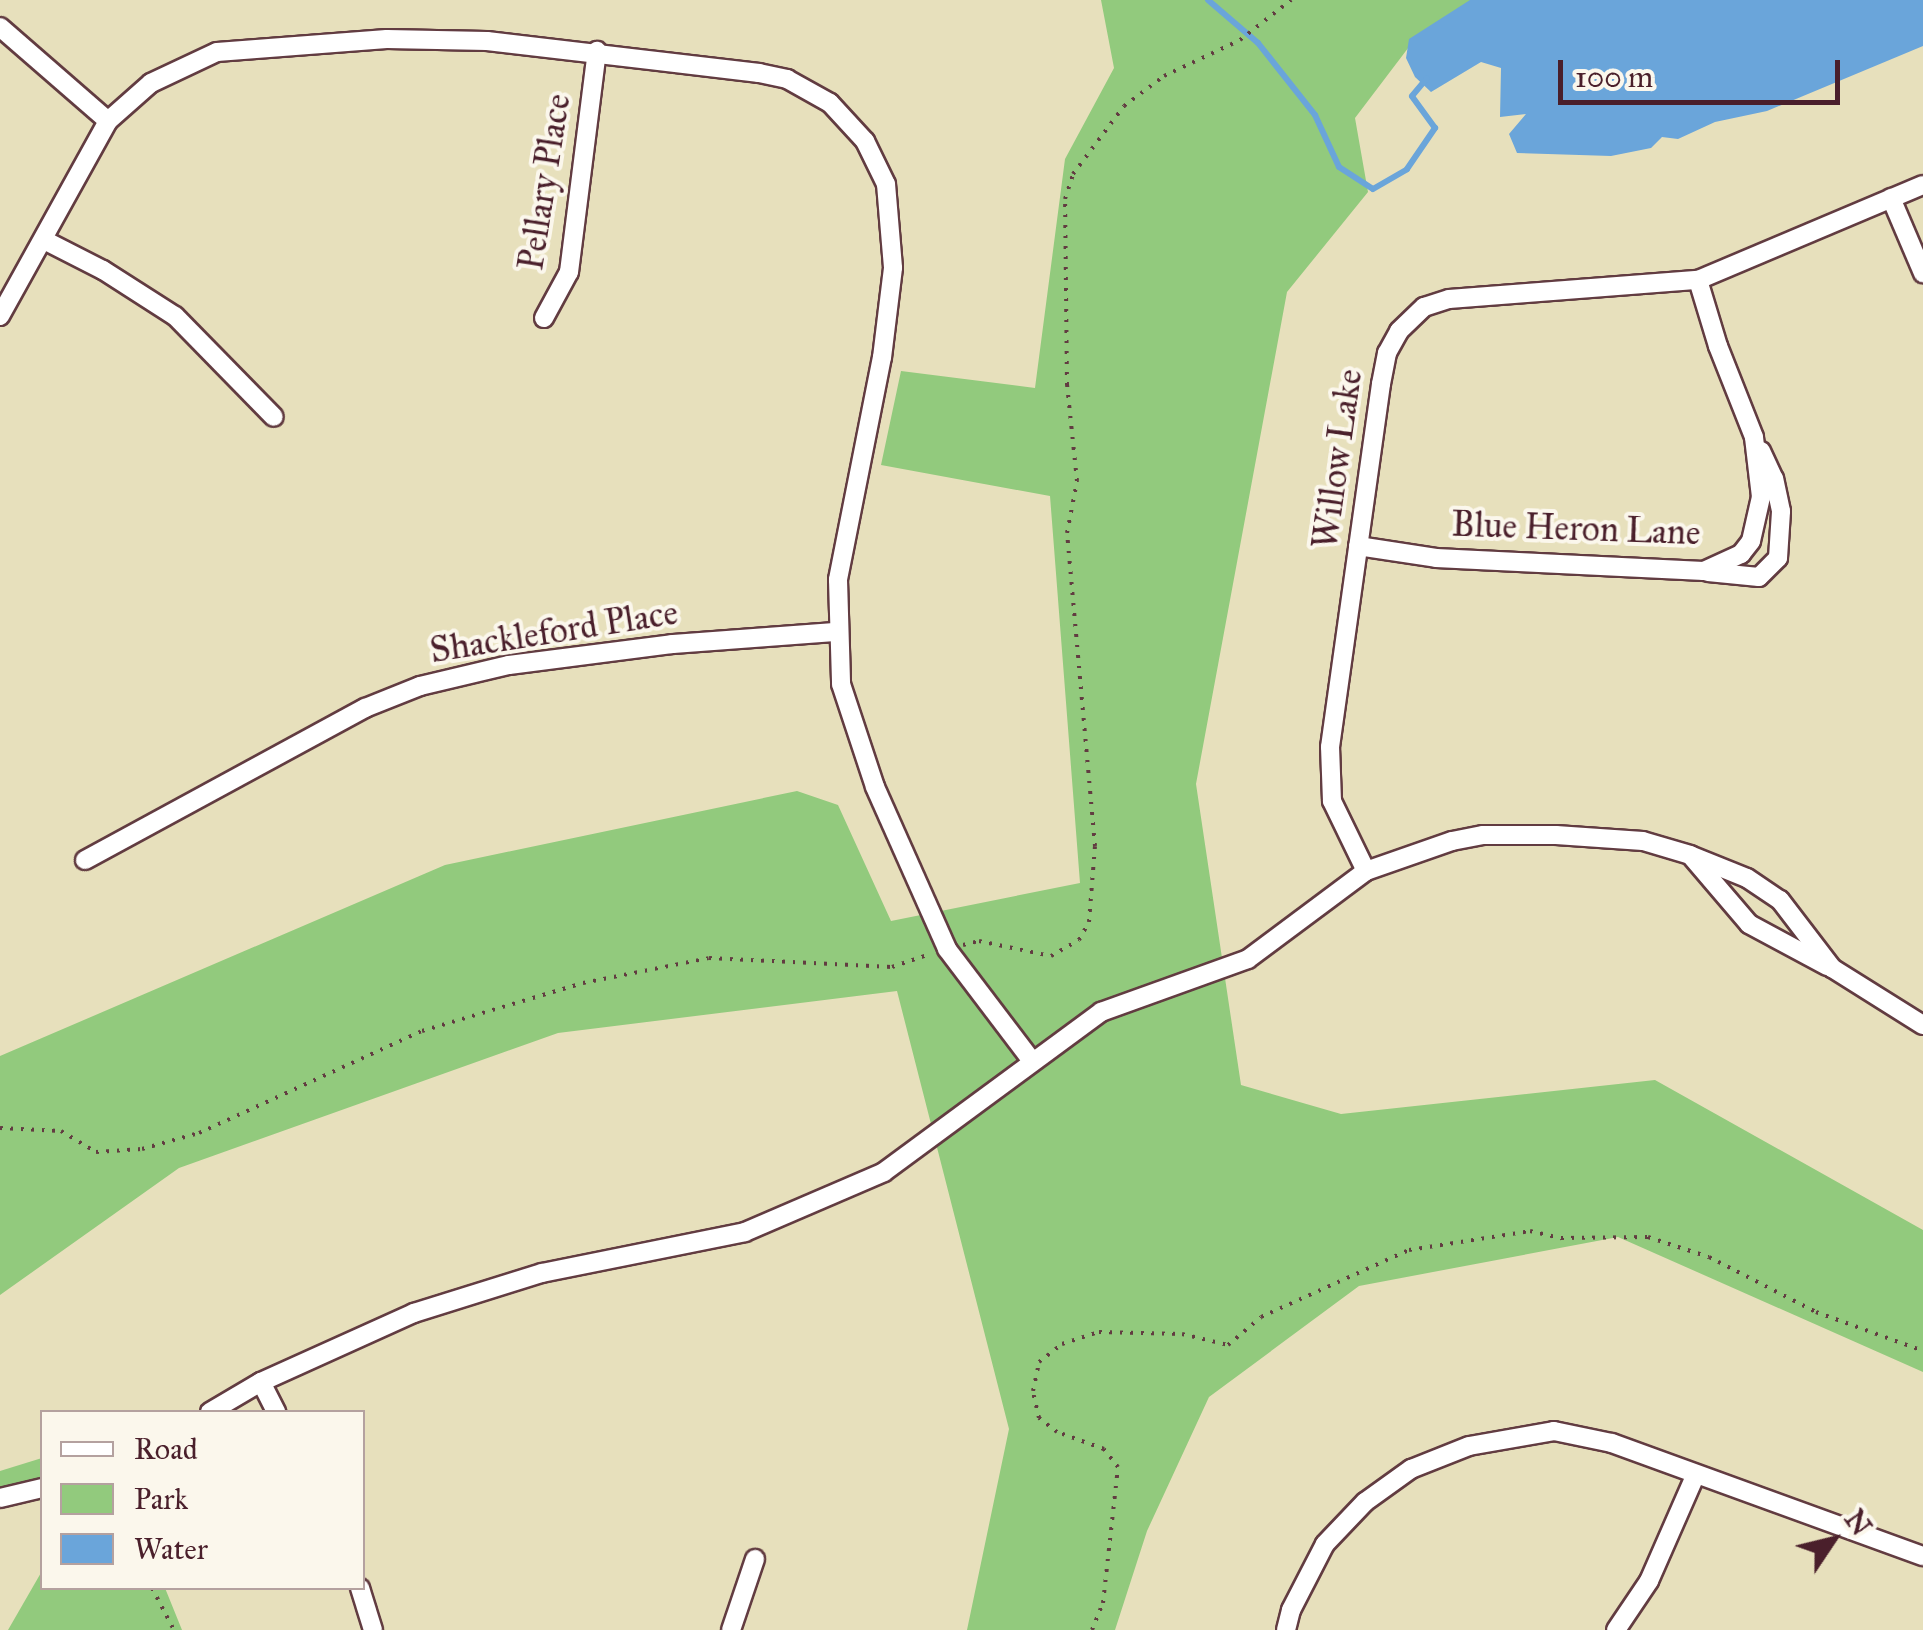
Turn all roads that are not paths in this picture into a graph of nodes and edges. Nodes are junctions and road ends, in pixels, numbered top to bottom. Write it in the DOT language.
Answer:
graph roads {
  1 [pos="0,27"];
  2 [pos="598,51"];
  3 [pos="108,120"];
  4 [pos="1923,185"];
  5 [pos="1892,198"];
  6 [pos="44,240"];
  7 [pos="1923,273"];
  8 [pos="1698,280"];
  9 [pos="0,316"];
  10 [pos="544,318"];
  11 [pos="274,418"];
  12 [pos="1754,438"];
  13 [pos="1358,546"];
  14 [pos="1704,571"];
  15 [pos="836,632"];
  16 [pos="1690,855"];
  17 [pos="84,860"];
  18 [pos="1366,870"];
  19 [pos="1832,968"];
  20 [pos="1923,1025"];
  21 [pos="1032,1060"];
  22 [pos="261,1382"];
  23 [pos="213,1410"];
  24 [pos="275,1410"];
  25 [pos="1695,1476"];
  26 [pos="40,1488"];
  27 [pos="0,1498"];
  28 [pos="1923,1556"];
  29 [pos="755,1558"];
  30 [pos="361,1590"];
  31 [pos="373,1630"];
  32 [pos="731,1630"];
  33 [pos="1286,1630"];
  34 [pos="1616,1630"];
  1 -- 3 [label="street"];
  2 -- 3 [label="street"];
  2 -- 10 [label="street, Pellary Place"];
  2 -- 15 [label="street"];
  3 -- 6 [label="street"];
  4 -- 5 [label="street, Willow Lake"];
  5 -- 7 [label="street"];
  5 -- 8 [label="street, Willow Lake"];
  6 -- 9 [label="street"];
  6 -- 11 [label="street"];
  8 -- 12 [label="street, Blue Heron Lane"];
  8 -- 13 [label="street, Willow Lake"];
  12 -- 14 [label="street, Blue Heron Lane"];
  12 -- 14 [label="street"];
  13 -- 14 [label="street, Blue Heron Lane"];
  13 -- 18 [label="street, Willow Lake"];
  15 -- 17 [label="street, Shackleford Place"];
  15 -- 21 [label="street"];
  16 -- 18 [label="street"];
  16 -- 19 [label="street"];
  16 -- 19 [label="street"];
  18 -- 21 [label="street"];
  19 -- 20 [label="street"];
  21 -- 22 [label="street"];
  22 -- 23 [label="street"];
  22 -- 24 [label="street"];
  25 -- 28 [label="street"];
  25 -- 33 [label="street"];
  25 -- 34 [label="street"];
  26 -- 27 [label="street"];
  29 -- 32 [label="street"];
  30 -- 31 [label="street"];
}
